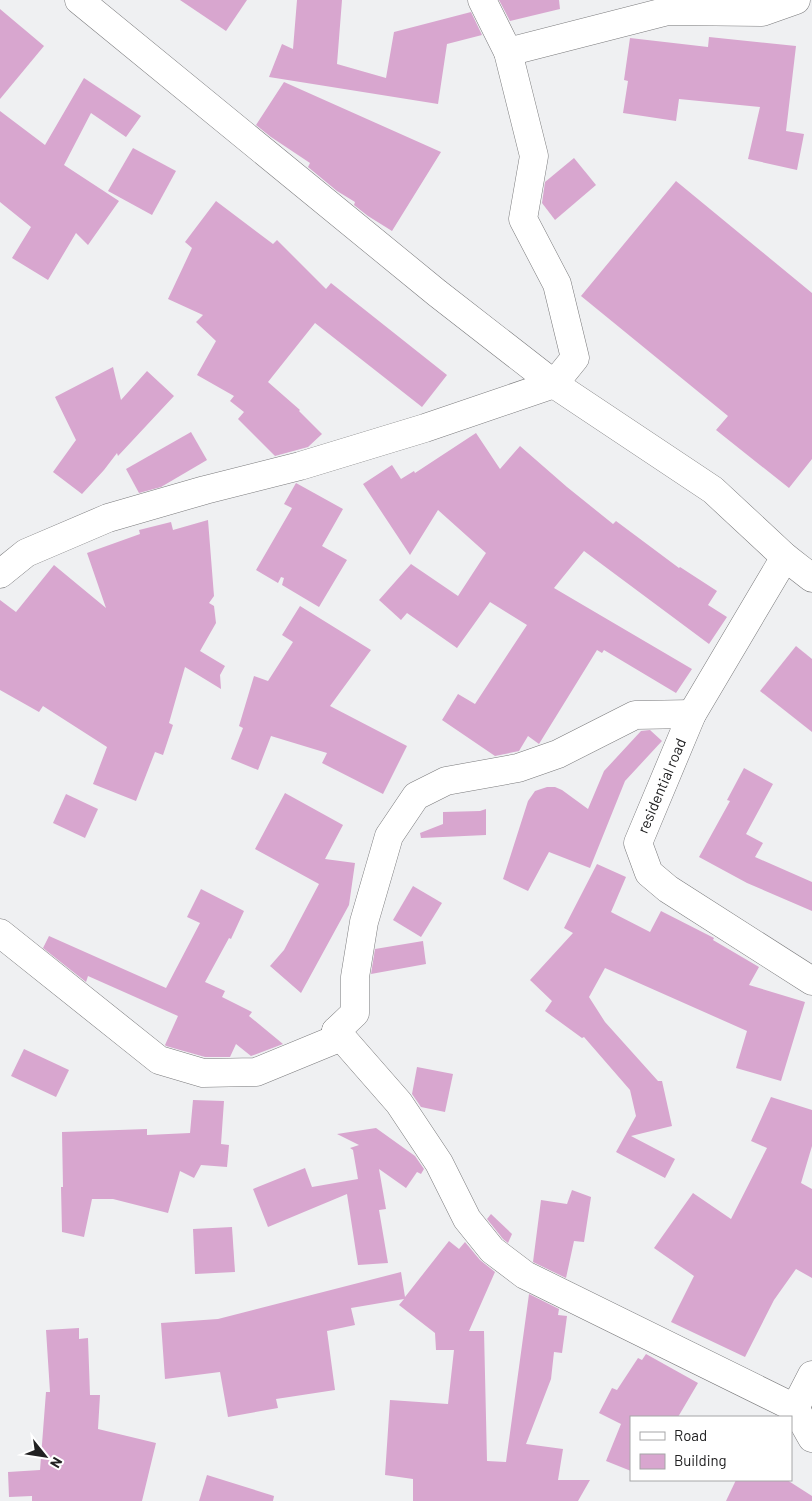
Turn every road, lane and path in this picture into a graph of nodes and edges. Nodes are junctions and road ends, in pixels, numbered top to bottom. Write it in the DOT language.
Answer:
graph roads {
  1 [pos="78,0"];
  2 [pos="482,0"];
  3 [pos="796,0"];
  4 [pos="508,52"];
  5 [pos="220,116"];
  6 [pos="554,384"];
  7 [pos="665,458"];
  8 [pos="785,557"];
  9 [pos="812,571"];
  10 [pos="0,574"];
  11 [pos="812,578"];
  12 [pos="692,714"];
  13 [pos="0,933"];
  14 [pos="812,981"];
  15 [pos="336,1032"];
  16 [pos="812,1375"];
  17 [pos="795,1408"];
  18 [pos="812,1438"];
  1 -- 5 [label="street"];
  2 -- 4 [label="street"];
  3 -- 4 [label="street"];
  4 -- 6 [label="street"];
  5 -- 6 [label="street"];
  5 -- 7 [label="street"];
  6 -- 7 [label="street"];
  6 -- 10 [label="street"];
  7 -- 8 [label="street"];
  7 -- 9 [label="street"];
  8 -- 11 [label="street"];
  8 -- 12 [label="street, residential road"];
  12 -- 14 [label="street, residential road"];
  12 -- 15 [label="street"];
  13 -- 15 [label="street"];
  15 -- 17 [label="street"];
  16 -- 17 [label="street"];
  17 -- 18 [label="street"];
}
